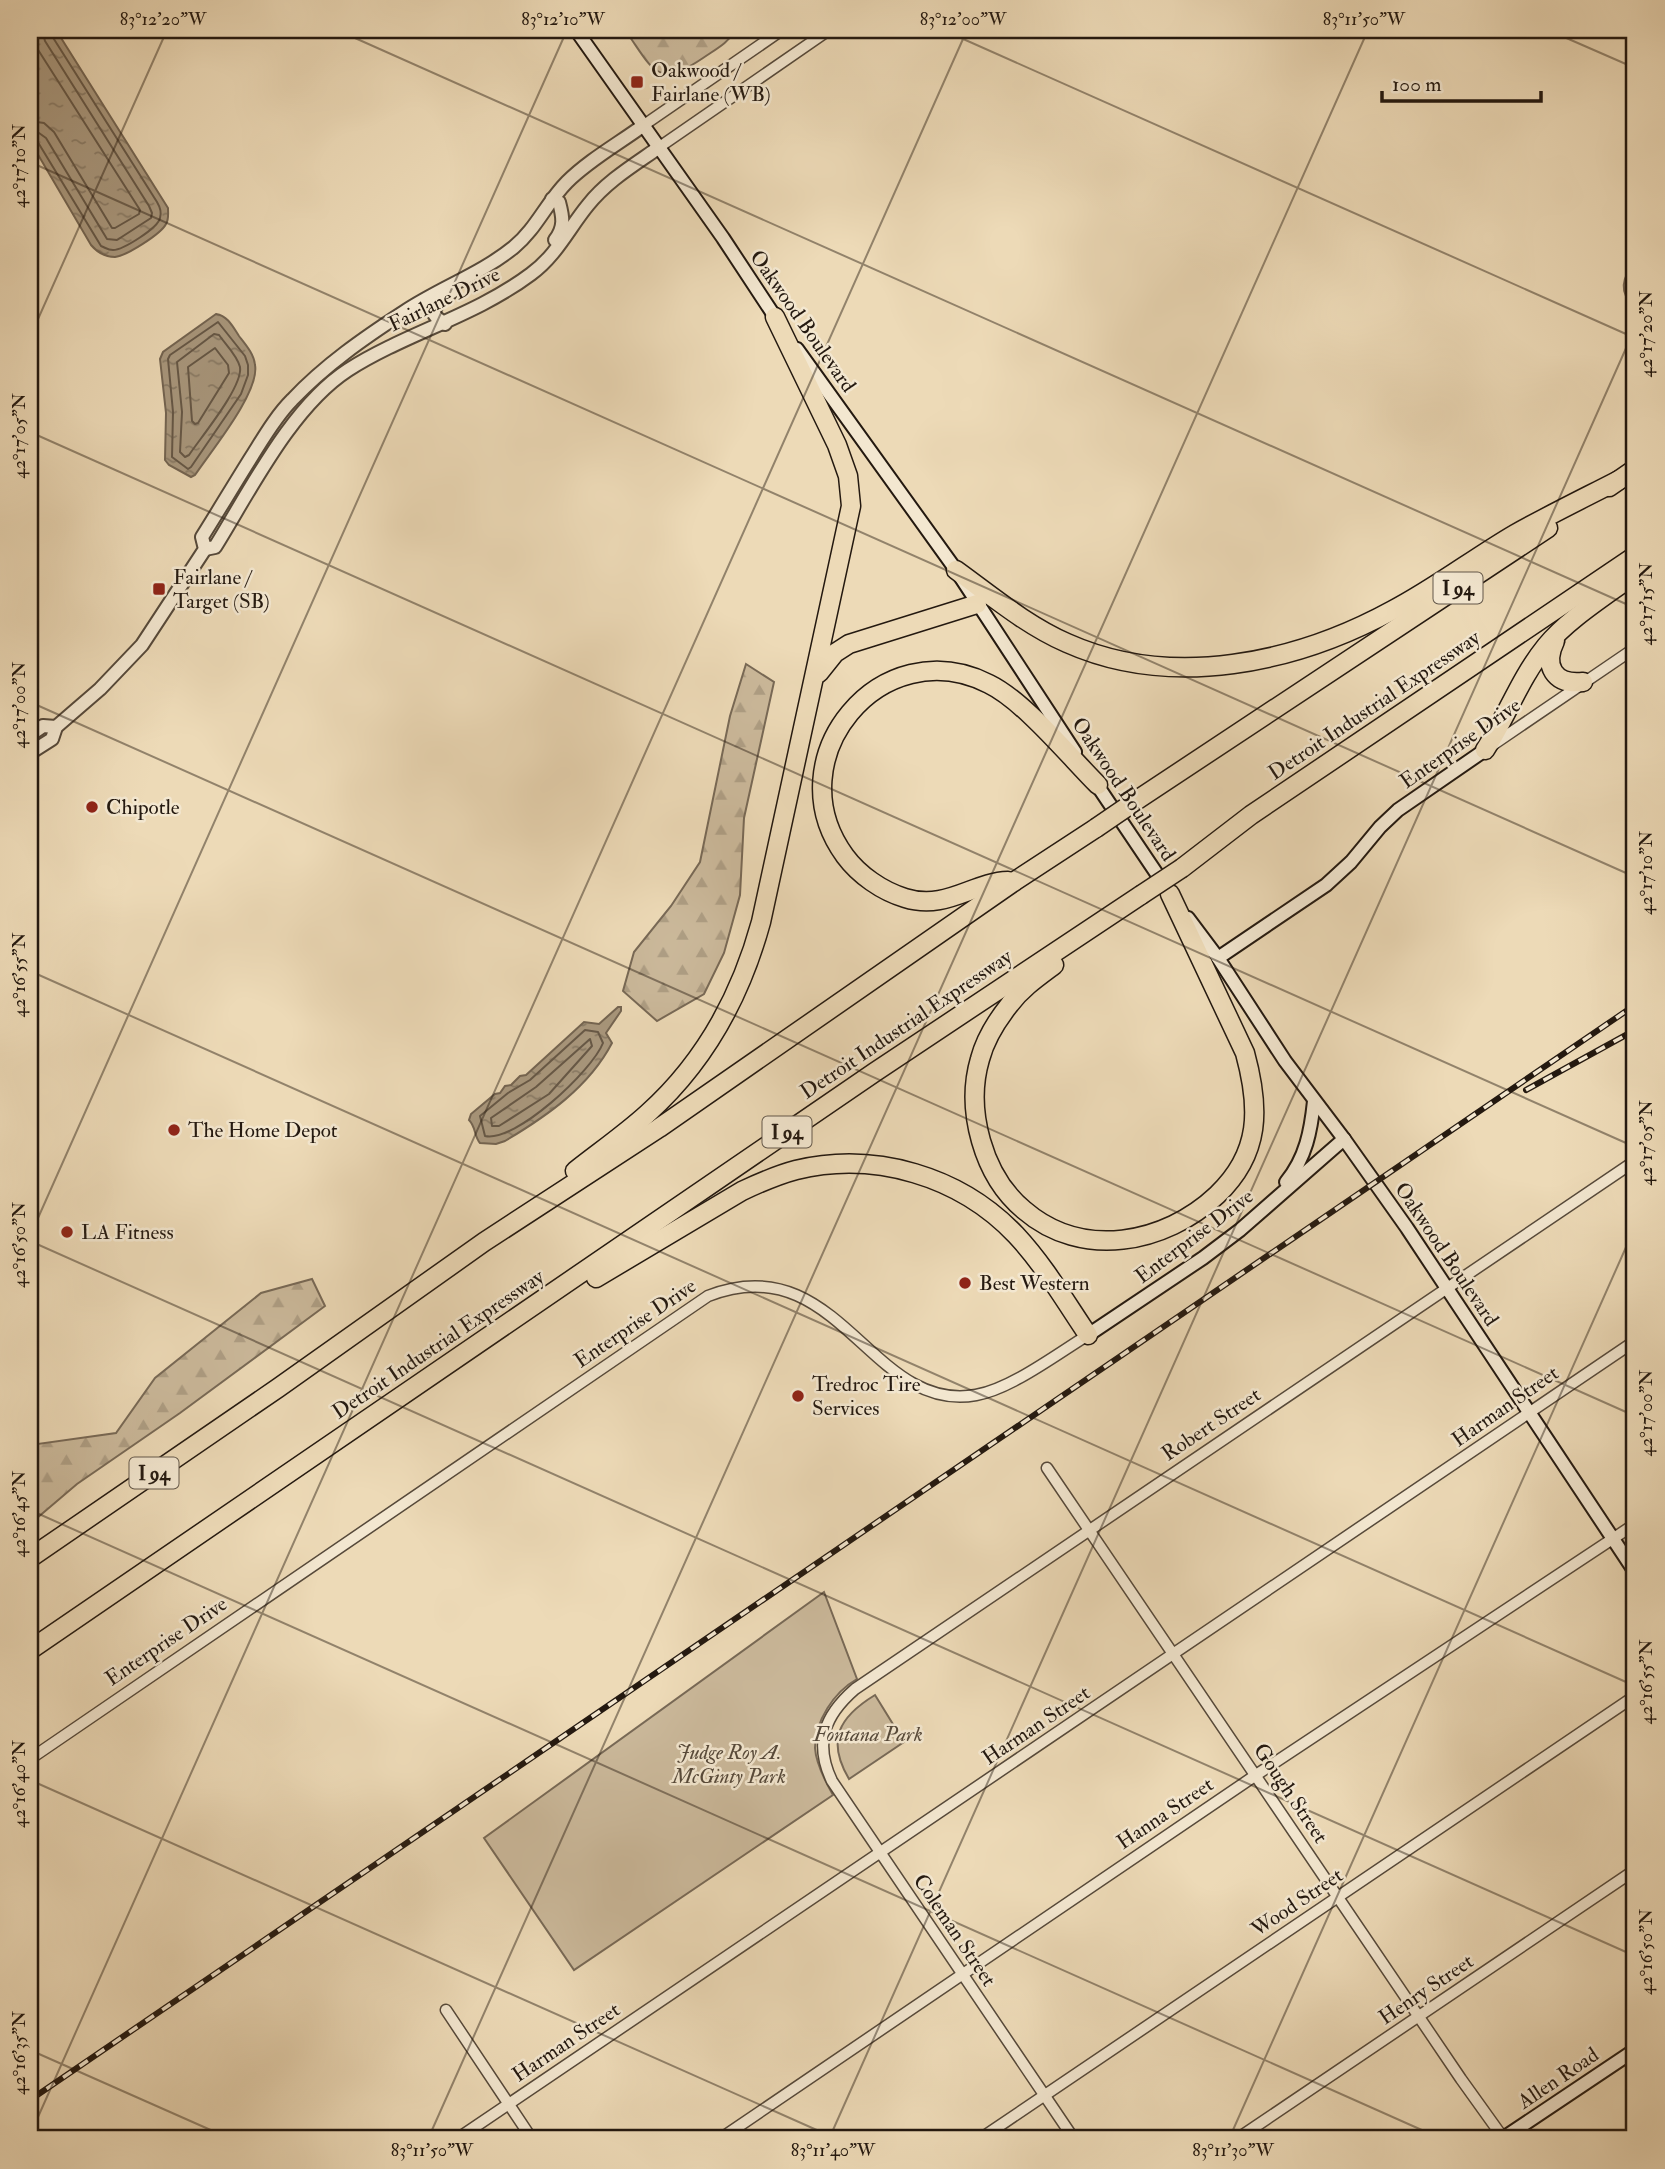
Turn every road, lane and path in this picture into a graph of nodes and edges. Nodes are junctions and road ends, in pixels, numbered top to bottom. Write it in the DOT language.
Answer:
graph roads {
  1 [pos="576,30"];
  2 [pos="782,30"];
  3 [pos="829,30"];
  4 [pos="644,125"];
  5 [pos="658,148"];
  6 [pos="552,199"];
  7 [pos="494,262"];
  8 [pos="507,292"];
  9 [pos="775,317"];
  10 [pos="445,324"];
  11 [pos="1635,469"];
  12 [pos="1619,480"];
  13 [pos="205,549"];
  14 [pos="1635,556"];
  15 [pos="956,570"];
  16 [pos="1635,574"];
  17 [pos="977,604"];
  18 [pos="1564,628"];
  19 [pos="1635,648"];
  20 [pos="816,679"];
  21 [pos="1583,682"];
  22 [pos="56,727"];
  23 [pos="30,735"];
  24 [pos="1485,750"];
  25 [pos="30,753"];
  26 [pos="1098,785"];
  27 [pos="1015,881"];
  28 [pos="1170,894"];
  29 [pos="1102,921"];
  30 [pos="1218,958"];
  31 [pos="1314,1101"];
  32 [pos="1344,1139"];
  33 [pos="1635,1161"];
  34 [pos="1262,1209"];
  35 [pos="484,1242"];
  36 [pos="1448,1290"];
  37 [pos="1088,1335"];
  38 [pos="1635,1341"];
  39 [pos="474,1347"];
  40 [pos="1531,1412"];
  41 [pos="1047,1468"];
  42 [pos="1635,1524"];
  43 [pos="1090,1529"];
  44 [pos="1614,1539"];
  45 [pos="30,1558"];
  46 [pos="1635,1572"];
  47 [pos="30,1650"];
  48 [pos="1174,1654"];
  49 [pos="1635,1696"];
  50 [pos="824,1734"];
  51 [pos="30,1759"];
  52 [pos="1256,1775"];
  53 [pos="880,1854"];
  54 [pos="1635,1870"];
  55 [pos="1339,1897"];
  56 [pos="962,1975"];
  57 [pos="446,2010"];
  58 [pos="1419,2017"];
  59 [pos="1635,2050"];
  60 [pos="1045,2096"];
  61 [pos="508,2105"];
  62 [pos="457,2139"];
  63 [pos="532,2139"];
  64 [pos="720,2139"];
  65 [pos="981,2139"];
  66 [pos="1074,2139"];
  67 [pos="1237,2139"];
  68 [pos="1503,2139"];
  1 -- 4 [label="main road, Oakwood Boulevard"];
  2 -- 4 [label="street, Fairlane Drive"];
  3 -- 5 [label="street, Fairlane Drive"];
  4 -- 5 [label="main road, Oakwood Boulevard"];
  4 -- 6 [label="main road, Fairlane Drive"];
  5 -- 8 [label="main road, Fairlane Drive"];
  5 -- 9 [label="main road, Oakwood Boulevard"];
  6 -- 7 [label="main road, Fairlane Drive"];
  6 -- 8 [label="main road"];
  7 -- 10 [label="main road"];
  7 -- 13 [label="main road, Fairlane Drive"];
  8 -- 10 [label="main road, Fairlane Drive"];
  9 -- 15 [label="main road, Oakwood Boulevard"];
  9 -- 20 [label="highway"];
  10 -- 13 [label="main road, Fairlane Drive"];
  11 -- 12 [label="highway, I 94"];
  12 -- 15 [label="highway"];
  12 -- 27 [label="highway, I 94, bridge"];
  13 -- 22 [label="main road, Fairlane Drive"];
  14 -- 29 [label="highway, Detroit Industrial Expressway / I 94, bridge"];
  15 -- 17 [label="main road, Oakwood Boulevard"];
  16 -- 18 [label="highway"];
  17 -- 20 [label="highway"];
  17 -- 26 [label="main road, Oakwood Boulevard"];
  18 -- 21 [label="highway"];
  18 -- 24 [label="highway"];
  19 -- 21 [label="street, Enterprise Drive"];
  20 -- 35 [label="highway"];
  21 -- 24 [label="street, Enterprise Drive"];
  22 -- 23 [label="main road, Fairlane Drive"];
  22 -- 25 [label="main road, Fairlane Drive"];
  24 -- 30 [label="main road, Enterprise Drive"];
  26 -- 27 [label="highway"];
  26 -- 28 [label="main road, Oakwood Boulevard"];
  27 -- 35 [label="highway, I 94"];
  28 -- 29 [label="highway"];
  28 -- 30 [label="main road, Oakwood Boulevard"];
  29 -- 39 [label="highway, Detroit Industrial Expressway / I 94"];
  30 -- 31 [label="main road, Oakwood Boulevard"];
  31 -- 32 [label="main road, Oakwood Boulevard"];
  31 -- 34 [label="main road"];
  32 -- 34 [label="main road, Enterprise Drive"];
  32 -- 36 [label="main road, Oakwood Boulevard"];
  33 -- 36 [label="street, Robert Street"];
  34 -- 37 [label="main road, Enterprise Drive"];
  35 -- 45 [label="highway, I 94"];
  36 -- 40 [label="main road, Oakwood Boulevard"];
  36 -- 43 [label="street, Robert Street"];
  37 -- 39 [label="highway"];
  37 -- 51 [label="street, Enterprise Drive"];
  38 -- 40 [label="street, Harman Street"];
  39 -- 47 [label="highway, Detroit Industrial Expressway / I 94"];
  40 -- 44 [label="main road, Oakwood Boulevard"];
  40 -- 48 [label="street, Harman Street"];
  41 -- 43 [label="street, Gough Street"];
  42 -- 44 [label="street, Hanna Street"];
  43 -- 48 [label="street, Gough Street"];
  43 -- 50 [label="street, Robert Street"];
  44 -- 46 [label="main road, Oakwood Boulevard"];
  44 -- 52 [label="street, Hanna Street"];
  48 -- 52 [label="street, Gough Street"];
  48 -- 53 [label="street, Harman Street"];
  49 -- 55 [label="street, Wood Street"];
  50 -- 53 [label="street, Coleman Street"];
  52 -- 55 [label="street, Gough Street"];
  52 -- 56 [label="street, Hanna Street"];
  53 -- 56 [label="street, Coleman Street"];
  53 -- 61 [label="street, Harman Street"];
  54 -- 58 [label="street, Henry Street"];
  55 -- 58 [label="street, Gough Street"];
  55 -- 60 [label="street, Wood Street"];
  56 -- 60 [label="street, Coleman Street"];
  56 -- 64 [label="street, Hanna Street"];
  57 -- 61 [label="street"];
  58 -- 67 [label="street, Henry Street"];
  58 -- 68 [label="street, Gough Street"];
  59 -- 68 [label="main road, Allen Road"];
  60 -- 65 [label="street, Wood Street"];
  60 -- 66 [label="street, Coleman Street"];
  61 -- 62 [label="street, Harman Street"];
  61 -- 63 [label="street"];
}
